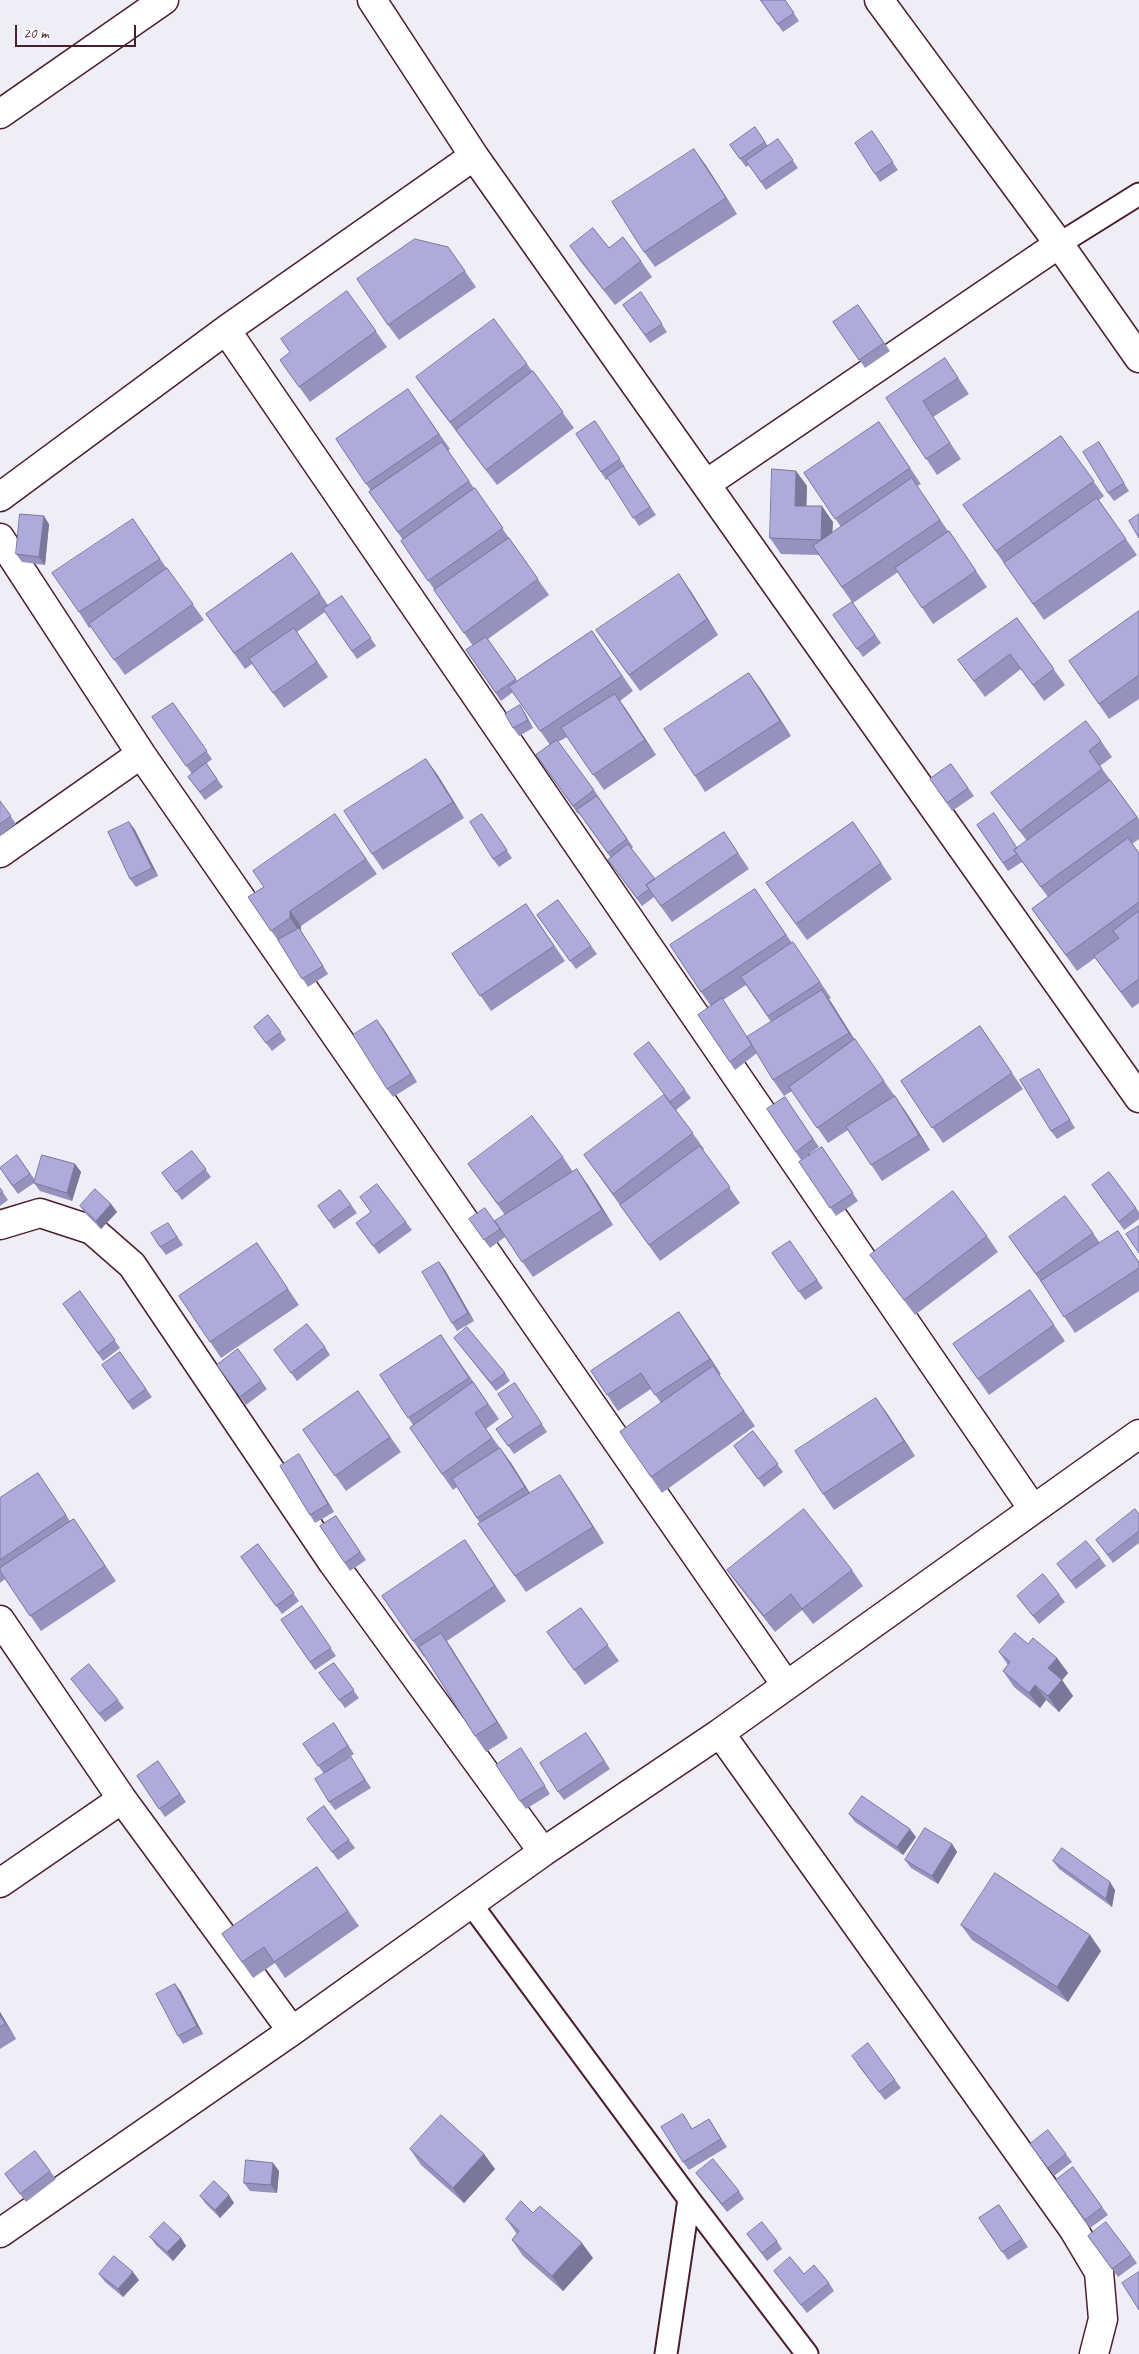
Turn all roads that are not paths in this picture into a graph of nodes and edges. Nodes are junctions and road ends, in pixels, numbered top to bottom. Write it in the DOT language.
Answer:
graph roads {
  1 [pos="164,0"];
  2 [pos="372,0"];
  3 [pos="880,0"];
  4 [pos="0,114"];
  5 [pos="474,156"];
  6 [pos="1139,194"];
  7 [pos="1059,244"];
  8 [pos="226,330"];
  9 [pos="1139,358"];
  10 [pos="706,484"];
  11 [pos="0,497"];
  12 [pos="0,538"];
  13 [pos="141,754"];
  14 [pos="0,853"];
  15 [pos="1139,1098"];
  16 [pos="0,1225"];
  17 [pos="1139,1434"];
  18 [pos="1033,1509"];
  19 [pos="0,1620"];
  20 [pos="786,1685"];
  21 [pos="720,1733"];
  22 [pos="122,1799"];
  23 [pos="543,1852"];
  24 [pos="0,1883"];
  25 [pos="471,1904"];
  26 [pos="292,2031"];
  27 [pos="689,2199"];
  28 [pos="0,2233"];
  29 [pos="666,2354"];
  30 [pos="807,2354"];
  31 [pos="1094,2354"];
  1 -- 4 [label="street"];
  2 -- 5 [label="street"];
  3 -- 7 [label="street"];
  5 -- 8 [label="street"];
  5 -- 10 [label="street"];
  6 -- 7 [label="lane"];
  7 -- 9 [label="street"];
  7 -- 10 [label="street"];
  8 -- 11 [label="street"];
  8 -- 18 [label="street"];
  10 -- 15 [label="street"];
  12 -- 13 [label="street"];
  13 -- 14 [label="street"];
  13 -- 20 [label="street"];
  16 -- 23 [label="street"];
  17 -- 18 [label="street"];
  18 -- 20 [label="street"];
  19 -- 22 [label="street"];
  20 -- 21 [label="street"];
  21 -- 23 [label="street"];
  21 -- 31 [label="street"];
  22 -- 24 [label="street"];
  22 -- 26 [label="street"];
  23 -- 25 [label="street"];
  25 -- 26 [label="street"];
  25 -- 27 [label="lane"];
  26 -- 28 [label="street"];
  27 -- 29 [label="lane"];
  27 -- 30 [label="lane"];
}
